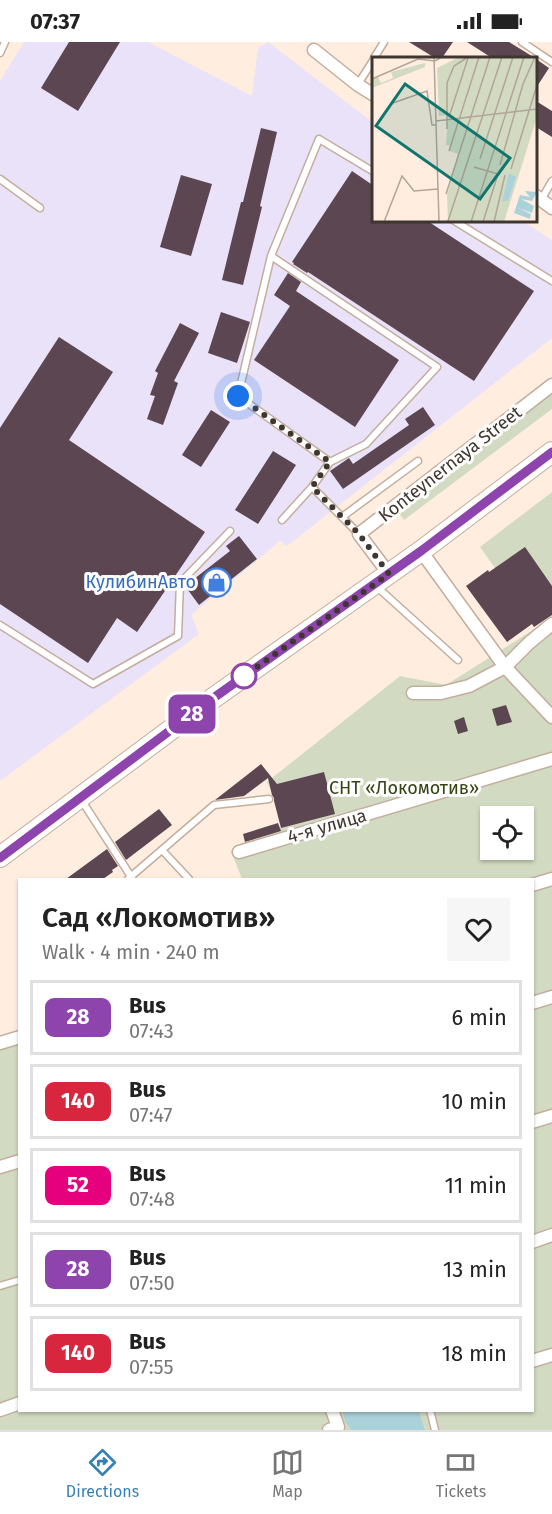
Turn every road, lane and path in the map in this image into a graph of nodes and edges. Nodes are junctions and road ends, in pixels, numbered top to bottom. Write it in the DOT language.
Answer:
graph roads {
  1 [pos="5,42"];
  2 [pos="384,42"];
  3 [pos="522,42"];
  4 [pos="313,46"];
  5 [pos="0,53"];
  6 [pos="375,57"];
  7 [pos="372,62"];
  8 [pos="552,62"];
  9 [pos="358,85"];
  10 [pos="372,94"];
  11 [pos="372,171"];
  12 [pos="0,179"];
  13 [pos="552,181"];
  14 [pos="538,198"];
  15 [pos="40,208"];
  16 [pos="552,208"];
  17 [pos="456,222"];
  18 [pos="271,256"];
  19 [pos="552,281"];
  20 [pos="552,385"];
  21 [pos="552,452"];
  22 [pos="418,461"];
  23 [pos="330,462"];
  24 [pos="312,487"];
  25 [pos="342,517"];
  26 [pos="282,520"];
  27 [pos="230,531"];
  28 [pos="359,534"];
  29 [pos="421,551"];
  30 [pos="382,579"];
  31 [pos="552,624"];
  32 [pos="0,625"];
  33 [pos="552,635"];
  34 [pos="529,643"];
  35 [pos="458,660"];
  36 [pos="505,667"];
  37 [pos="413,693"];
  38 [pos="552,717"];
  39 [pos="552,759"];
  40 [pos="80,798"];
  41 [pos="269,800"];
  42 [pos="162,850"];
  43 [pos="239,852"];
  44 [pos="0,858"];
  45 [pos="131,878"];
  46 [pos="188,878"];
  47 [pos="552,879"];
  48 [pos="534,884"];
  49 [pos="552,997"];
  50 [pos="534,1002"];
  51 [pos="18,1038"];
  52 [pos="0,1043"];
  53 [pos="552,1116"];
  54 [pos="534,1121"];
  55 [pos="18,1162"];
  56 [pos="0,1167"];
  57 [pos="552,1235"];
  58 [pos="534,1241"];
  59 [pos="18,1281"];
  60 [pos="0,1286"];
  61 [pos="552,1355"];
  62 [pos="534,1360"];
  63 [pos="18,1404"];
  64 [pos="0,1410"];
  65 [pos="332,1412"];
  66 [pos="430,1412"];
  67 [pos="333,1429"];
  68 [pos="435,1430"];
  1 -- 5 [label="lane"];
  2 -- 6 [label="lane"];
  3 -- 8 [label="lane"];
  4 -- 9 [label="street"];
  7 -- 9 [label="lane"];
  9 -- 10 [label="street"];
  11 -- 18 [label="lane"];
  12 -- 15 [label="lane"];
  13 -- 14 [label="lane"];
  14 -- 16 [label="street"];
  17 -- 19 [label="lane"];
  18 -- 23 [label="lane"];
  18 -- 23 [label="lane"];
  20 -- 28 [label="street, Konteynernaya Street"];
  21 -- 29 [label="main road"];
  22 -- 25 [label="lane"];
  23 -- 24 [label="lane"];
  24 -- 25 [label="lane"];
  24 -- 26 [label="lane"];
  25 -- 28 [label="lane"];
  27 -- 32 [label="lane"];
  28 -- 30 [label="street, Konteynernaya Street"];
  29 -- 30 [label="main road"];
  29 -- 36 [label="street"];
  30 -- 35 [label="lane"];
  30 -- 40 [label="main road"];
  31 -- 34 [label="street"];
  33 -- 34 [label="street"];
  34 -- 36 [label="street"];
  36 -- 37 [label="street"];
  36 -- 38 [label="street"];
  39 -- 43 [label="street, 4-я улица"];
  40 -- 44 [label="main road"];
  40 -- 45 [label="lane"];
  41 -- 42 [label="lane"];
  42 -- 45 [label="lane"];
  42 -- 46 [label="lane"];
  47 -- 48 [label="street"];
  49 -- 50 [label="street"];
  51 -- 52 [label="street"];
  53 -- 54 [label="street"];
  55 -- 56 [label="street"];
  57 -- 58 [label="street"];
  59 -- 60 [label="lane"];
  61 -- 62 [label="street"];
  63 -- 64 [label="street"];
  65 -- 67 [label="street"];
  66 -- 68 [label="lane"];
}
